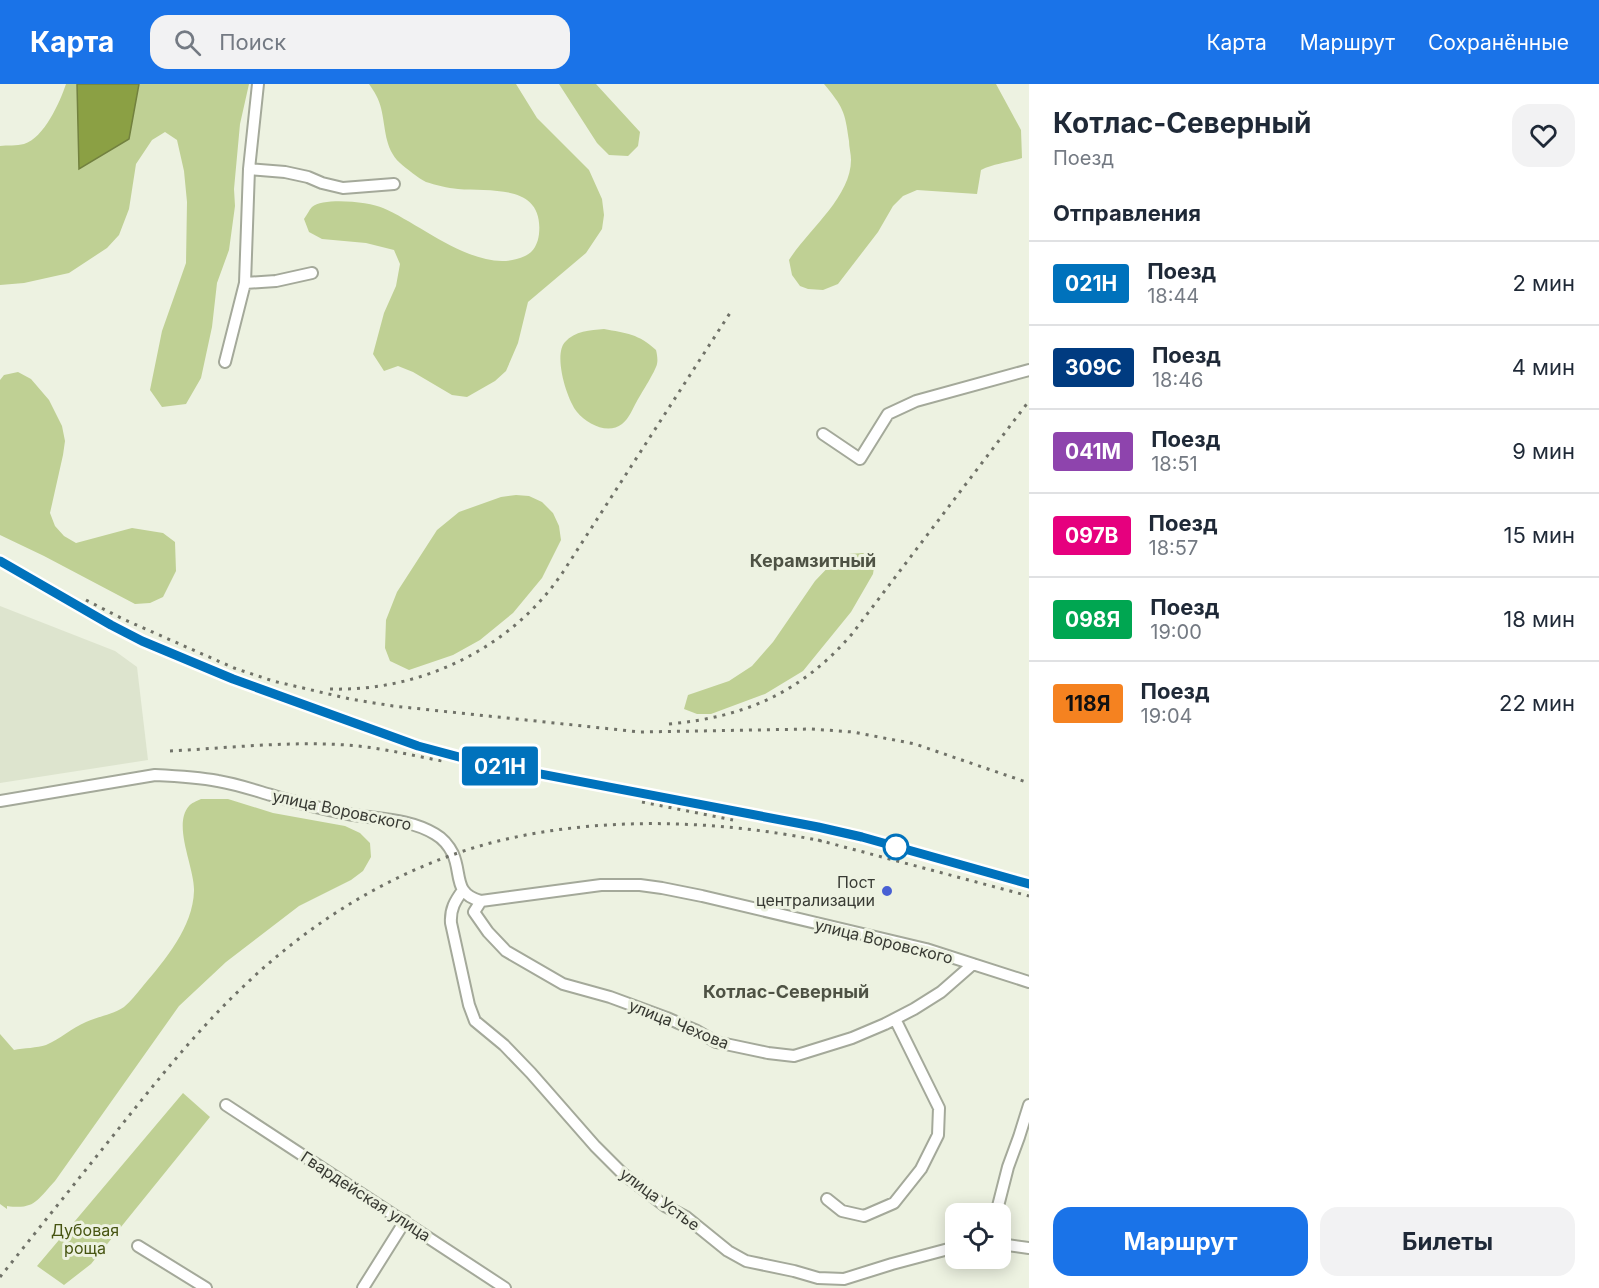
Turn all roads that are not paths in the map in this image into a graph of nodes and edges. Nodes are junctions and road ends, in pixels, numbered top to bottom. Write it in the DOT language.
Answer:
graph roads {
  1 [pos="258,84"];
  2 [pos="249,169"];
  3 [pos="394,184"];
  4 [pos="312,273"];
  5 [pos="245,283"];
  6 [pos="225,362"];
  7 [pos="1029,370"];
  8 [pos="823,434"];
  9 [pos="0,801"];
  10 [pos="464,890"];
  11 [pos="481,901"];
  12 [pos="973,964"];
  13 [pos="1029,982"];
  14 [pos="895,1019"];
  15 [pos="226,1105"];
  16 [pos="1029,1105"];
  17 [pos="827,1199"];
  18 [pos="999,1203"];
  19 [pos="405,1221"];
  20 [pos="138,1245"];
  21 [pos="1011,1246"];
  22 [pos="1029,1248"];
  23 [pos="945,1249"];
  24 [pos="206,1288"];
  25 [pos="363,1288"];
  26 [pos="505,1288"];
  1 -- 2 [label="street"];
  2 -- 3 [label="street"];
  2 -- 5 [label="street"];
  4 -- 5 [label="street"];
  5 -- 6 [label="street"];
  7 -- 8 [label="street"];
  9 -- 10 [label="street, улица Воровского"];
  10 -- 11 [label="street"];
  10 -- 23 [label="street, улица Устье"];
  11 -- 12 [label="street, улица Воровского"];
  11 -- 14 [label="street, улица Чехова"];
  12 -- 13 [label="street, улица Воровского"];
  12 -- 14 [label="street, улица Чехова"];
  14 -- 17 [label="street"];
  15 -- 19 [label="street, Гвардейская улица"];
  16 -- 18 [label="street"];
  19 -- 25 [label="street"];
  19 -- 26 [label="street, Гвардейская улица"];
  20 -- 24 [label="street"];
  21 -- 22 [label="street"];
}
